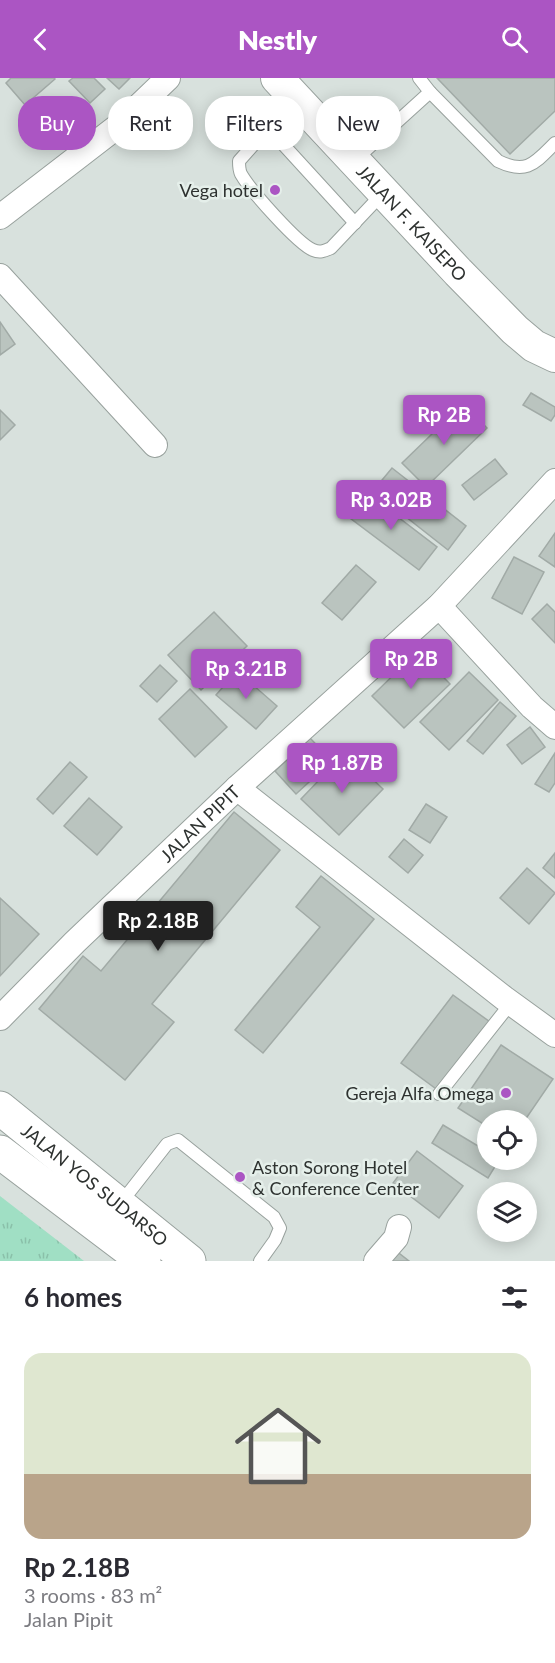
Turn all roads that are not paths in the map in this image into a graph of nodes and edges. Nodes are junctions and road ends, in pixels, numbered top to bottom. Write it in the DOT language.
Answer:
graph roads {
  1 [pos="168,78"];
  2 [pos="419,78"];
  3 [pos="287,88"];
  4 [pos="430,92"];
  5 [pos="555,143"];
  6 [pos="249,150"];
  7 [pos="288,150"];
  8 [pos="355,160"];
  9 [pos="385,191"];
  10 [pos="0,217"];
  11 [pos="355,223"];
  12 [pos="0,276"];
  13 [pos="555,356"];
  14 [pos="155,445"];
  15 [pos="552,491"];
  16 [pos="438,606"];
  17 [pos="555,727"];
  18 [pos="237,788"];
  19 [pos="512,1003"];
  20 [pos="0,1018"];
  21 [pos="555,1035"];
  22 [pos="439,1094"];
  23 [pos="0,1108"];
  24 [pos="0,1152"];
  25 [pos="119,1204"];
  26 [pos="399,1227"];
  27 [pos="144,1261"];
  28 [pos="189,1261"];
  29 [pos="260,1261"];
  30 [pos="376,1261"];
  1 -- 10 [label="street"];
  2 -- 4 [label="lane"];
  3 -- 8 [label="street, JALAN F. KAISEPO"];
  4 -- 5 [label="lane"];
  4 -- 8 [label="lane"];
  6 -- 11 [label="lane"];
  7 -- 11 [label="lane"];
  8 -- 9 [label="street, JALAN F. KAISEPO"];
  9 -- 11 [label="lane"];
  9 -- 13 [label="street, JALAN F. KAISEPO"];
  12 -- 14 [label="street"];
  15 -- 16 [label="street, JALAN PIPIT"];
  16 -- 17 [label="street"];
  16 -- 18 [label="street, JALAN PIPIT"];
  18 -- 19 [label="street"];
  18 -- 20 [label="street, JALAN PIPIT"];
  19 -- 21 [label="street"];
  19 -- 22 [label="lane"];
  23 -- 25 [label="highway, JALAN YOS SUDARSO"];
  24 -- 27 [label="highway"];
  25 -- 28 [label="highway, JALAN YOS SUDARSO"];
  25 -- 29 [label="lane"];
  26 -- 30 [label="street"];
}
